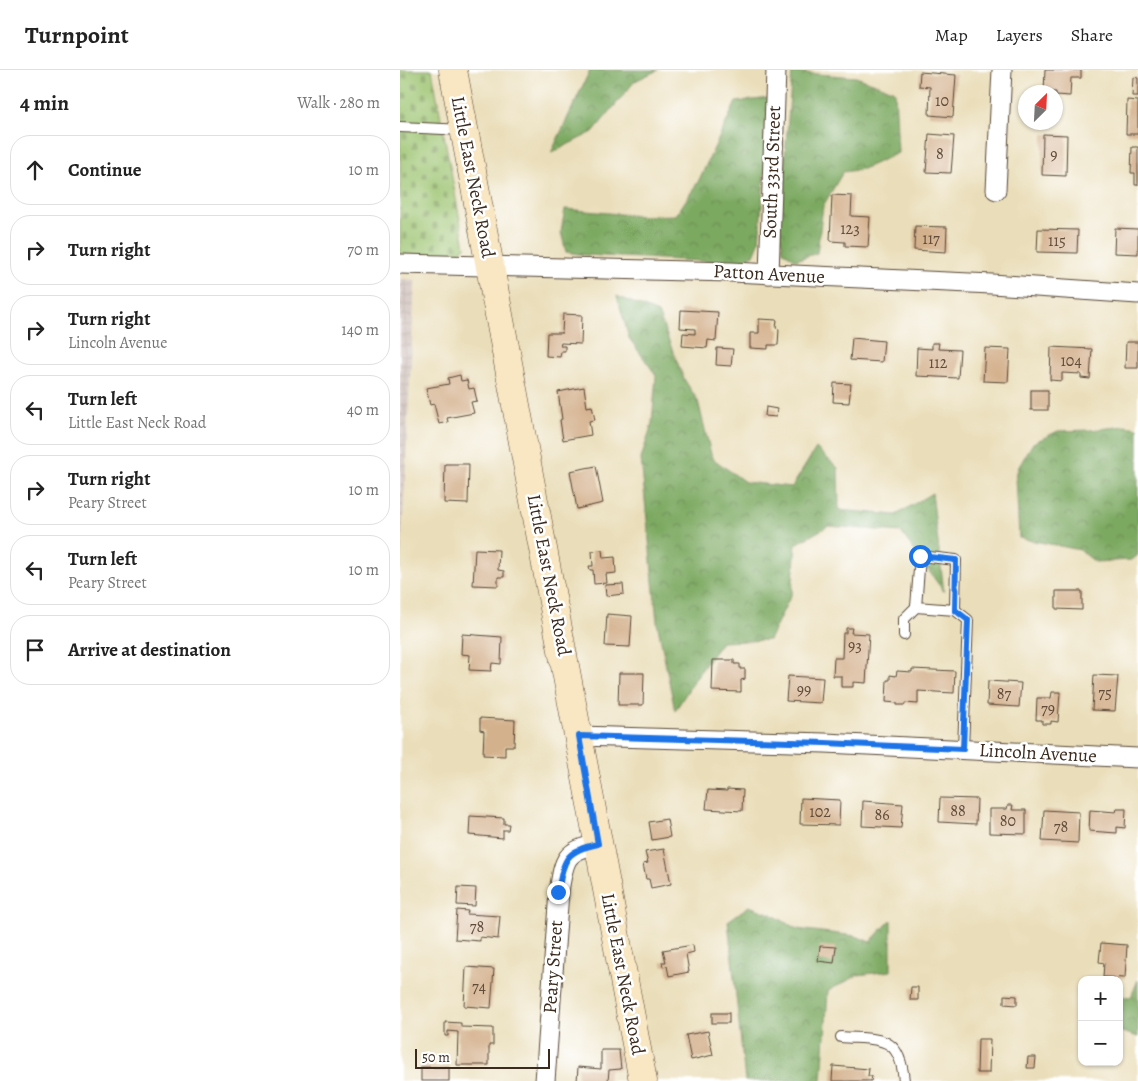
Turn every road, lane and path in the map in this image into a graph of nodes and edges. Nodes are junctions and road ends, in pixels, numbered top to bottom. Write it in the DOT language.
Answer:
graph roads {
  1 [pos="453,70"];
  2 [pos="1002,70"];
  3 [pos="773,71"];
  4 [pos="400,127"];
  5 [pos="464,130"];
  6 [pos="996,190"];
  7 [pos="400,264"];
  8 [pos="490,267"];
  9 [pos="769,274"];
  10 [pos="1138,294"];
  11 [pos="916,607"];
  12 [pos="955,610"];
  13 [pos="904,635"];
  14 [pos="579,736"];
  15 [pos="963,749"];
  16 [pos="1138,758"];
  17 [pos="598,844"];
  18 [pos="841,1037"];
  19 [pos="545,1081"];
  20 [pos="643,1081"];
  21 [pos="904,1081"];
  1 -- 5 [label="main road, Little East Neck Road"];
  2 -- 6 [label="street"];
  3 -- 9 [label="street, South 33rd Street"];
  4 -- 5 [label="lane"];
  5 -- 8 [label="main road, Little East Neck Road"];
  7 -- 8 [label="street, Patton Avenue"];
  8 -- 9 [label="street, Patton Avenue"];
  8 -- 14 [label="main road, Little East Neck Road"];
  9 -- 10 [label="street, Patton Avenue"];
  11 -- 12 [label="lane"];
  11 -- 12 [label="lane"];
  11 -- 13 [label="lane"];
  12 -- 15 [label="lane"];
  14 -- 15 [label="street, Lincoln Avenue"];
  14 -- 17 [label="main road, Little East Neck Road"];
  15 -- 16 [label="street, Lincoln Avenue"];
  17 -- 19 [label="street, Peary Street"];
  17 -- 20 [label="main road, Little East Neck Road"];
  18 -- 21 [label="lane"];
}
